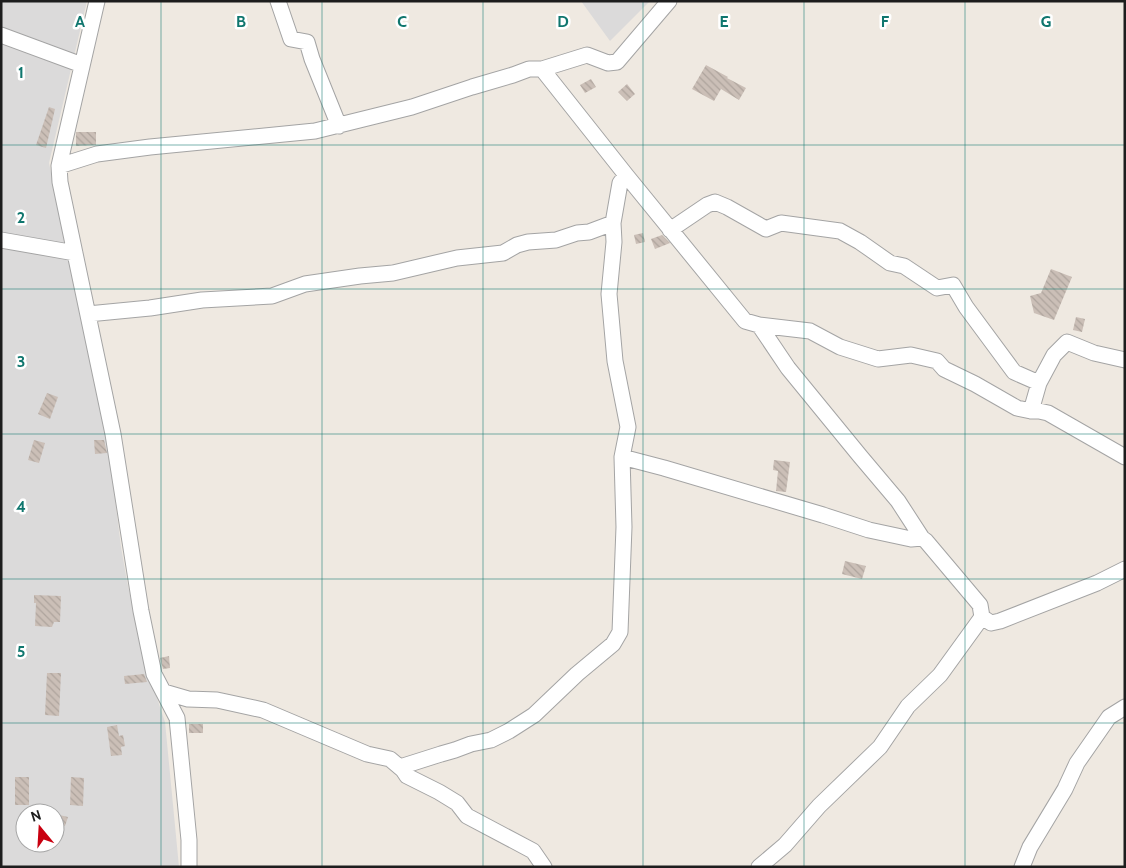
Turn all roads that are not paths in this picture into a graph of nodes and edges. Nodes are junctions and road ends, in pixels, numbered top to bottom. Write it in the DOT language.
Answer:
graph roads {
  1 [pos="97,1"];
  2 [pos="278,1"];
  3 [pos="669,1"];
  4 [pos="1,35"];
  5 [pos="82,65"];
  6 [pos="542,69"];
  7 [pos="339,126"];
  8 [pos="60,166"];
  9 [pos="626,175"];
  10 [pos="613,224"];
  11 [pos="670,230"];
  12 [pos="1,240"];
  13 [pos="75,253"];
  14 [pos="88,314"];
  15 [pos="759,325"];
  16 [pos="1125,360"];
  17 [pos="1039,383"];
  18 [pos="1031,411"];
  19 [pos="622,457"];
  20 [pos="1125,457"];
  21 [pos="922,538"];
  22 [pos="1125,569"];
  23 [pos="982,617"];
  24 [pos="164,692"];
  25 [pos="1125,707"];
  26 [pos="400,768"];
  27 [pos="190,867"];
  28 [pos="544,867"];
  29 [pos="759,867"];
  30 [pos="1022,867"];
  1 -- 5 [label="street"];
  2 -- 7 [label="street"];
  3 -- 6 [label="street"];
  4 -- 5 [label="street"];
  5 -- 8 [label="street"];
  6 -- 7 [label="street"];
  6 -- 9 [label="street"];
  7 -- 8 [label="street"];
  8 -- 13 [label="street"];
  9 -- 10 [label="street"];
  9 -- 11 [label="street"];
  10 -- 14 [label="street"];
  10 -- 19 [label="street"];
  11 -- 15 [label="street"];
  11 -- 17 [label="street"];
  12 -- 13 [label="street"];
  13 -- 14 [label="street"];
  14 -- 24 [label="street"];
  15 -- 18 [label="street"];
  15 -- 21 [label="street"];
  16 -- 17 [label="street"];
  17 -- 18 [label="street"];
  18 -- 20 [label="street"];
  19 -- 21 [label="street"];
  19 -- 26 [label="street"];
  21 -- 23 [label="street"];
  22 -- 23 [label="street"];
  23 -- 29 [label="street"];
  24 -- 26 [label="street"];
  24 -- 27 [label="street"];
  25 -- 30 [label="street"];
  26 -- 28 [label="street"];
}
